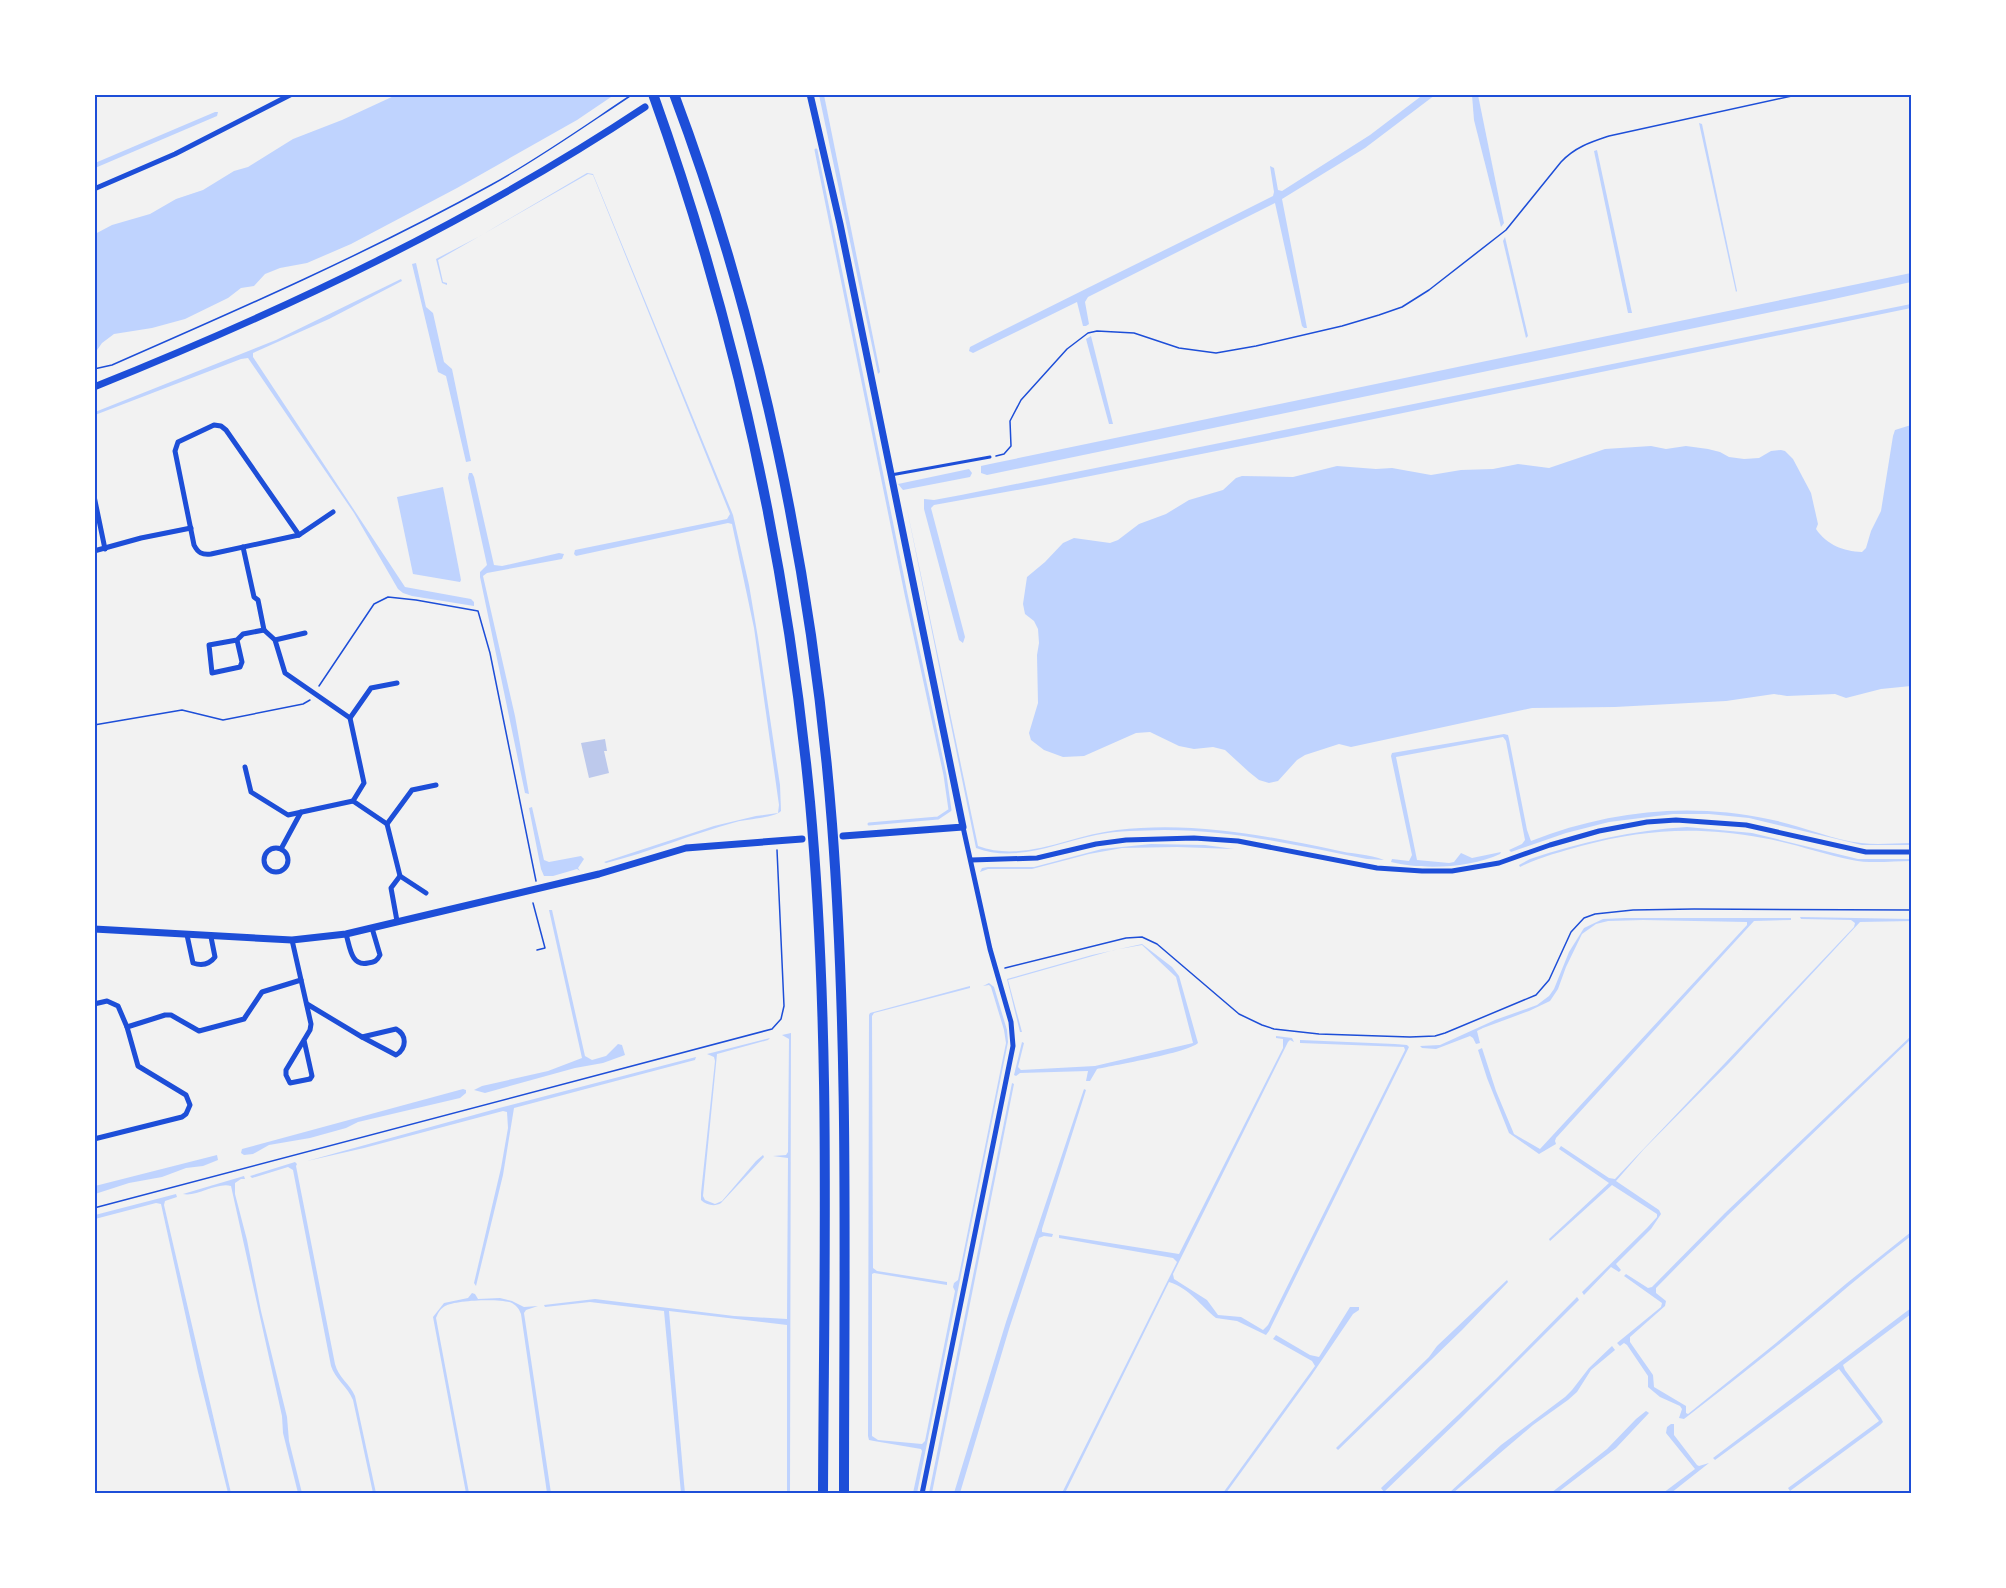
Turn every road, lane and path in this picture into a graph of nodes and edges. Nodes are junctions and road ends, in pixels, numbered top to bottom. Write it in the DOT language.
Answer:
graph roads {
  1 [pos="292,94"];
  2 [pos="633,94"];
  3 [pos="653,94"];
  4 [pos="674,94"];
  5 [pos="810,94"];
  6 [pos="1802,94"];
  7 [pos="645,107"];
  8 [pos="94,189"];
  9 [pos="94,369"];
  10 [pos="94,387"];
  11 [pos="1004,454"];
  12 [pos="990,458"];
  13 [pos="891,475"];
  14 [pos="94,496"];
  15 [pos="333,512"];
  16 [pos="191,528"];
  17 [pos="299,535"];
  18 [pos="243,547"];
  19 [pos="105,549"];
  20 [pos="94,551"];
  21 [pos="264,630"];
  22 [pos="305,633"];
  23 [pos="275,639"];
  24 [pos="237,640"];
  25 [pos="398,683"];
  26 [pos="315,693"];
  27 [pos="350,717"];
  28 [pos="94,725"];
  29 [pos="245,767"];
  30 [pos="436,785"];
  31 [pos="353,801"];
  32 [pos="301,812"];
  33 [pos="387,824"];
  34 [pos="963,827"];
  35 [pos="843,836"];
  36 [pos="802,839"];
  37 [pos="777,841"];
  38 [pos="281,849"];
  39 [pos="1911,852"];
  40 [pos="971,860"];
  41 [pos="400,876"];
  42 [pos="538,888"];
  43 [pos="426,893"];
  44 [pos="532,903"];
  45 [pos="1911,910"];
  46 [pos="397,921"];
  47 [pos="372,927"];
  48 [pos="94,929"];
  49 [pos="346,934"];
  50 [pos="187,935"];
  51 [pos="211,937"];
  52 [pos="292,940"];
  53 [pos="537,950"];
  54 [pos="996,970"];
  55 [pos="301,980"];
  56 [pos="94,995"];
  57 [pos="96,1003"];
  58 [pos="308,1004"];
  59 [pos="127,1027"];
  60 [pos="363,1037"];
  61 [pos="304,1040"];
  62 [pos="94,1139"];
  63 [pos="94,1208"];
  64 [pos="823,1494"];
  65 [pos="844,1494"];
  66 [pos="922,1494"];
  1 -- 8 [label="street"];
  2 -- 9 [label="path"];
  3 -- 64 [label="highway"];
  4 -- 65 [label="highway"];
  5 -- 13 [label="street"];
  6 -- 11 [label="path"];
  7 -- 10 [label="street"];
  12 -- 13 [label="lane"];
  13 -- 34 [label="street"];
  14 -- 19 [label="street"];
  15 -- 17 [label="street"];
  16 -- 17 [label="street"];
  16 -- 18 [label="street"];
  16 -- 19 [label="street"];
  17 -- 18 [label="street"];
  18 -- 21 [label="street"];
  19 -- 20 [label="street"];
  21 -- 23 [label="street"];
  21 -- 24 [label="street"];
  22 -- 23 [label="street"];
  23 -- 26 [label="street"];
  24 -- 24 [label="street"];
  25 -- 27 [label="street"];
  26 -- 27 [label="street"];
  26 -- 28 [label="path"];
  26 -- 42 [label="path"];
  27 -- 31 [label="street"];
  29 -- 32 [label="street"];
  30 -- 33 [label="street"];
  31 -- 32 [label="street"];
  31 -- 33 [label="street"];
  32 -- 38 [label="street"];
  33 -- 41 [label="street"];
  34 -- 35 [label="street"];
  34 -- 40 [label="street"];
  36 -- 37 [label="street"];
  37 -- 42 [label="street"];
  37 -- 63 [label="path"];
  38 -- 38 [label="street"];
  39 -- 40 [label="street"];
  40 -- 54 [label="street"];
  41 -- 43 [label="street"];
  41 -- 46 [label="street"];
  42 -- 46 [label="street"];
  44 -- 53 [label="path"];
  45 -- 54 [label="path"];
  46 -- 47 [label="street"];
  47 -- 49 [label="street"];
  47 -- 49 [label="street"];
  48 -- 50 [label="street"];
  49 -- 52 [label="street"];
  50 -- 51 [label="street"];
  50 -- 51 [label="street"];
  51 -- 52 [label="street"];
  52 -- 55 [label="street"];
  54 -- 66 [label="street"];
  55 -- 58 [label="street"];
  55 -- 59 [label="street"];
  56 -- 57 [label="street"];
  57 -- 59 [label="street"];
  58 -- 60 [label="street"];
  58 -- 61 [label="street"];
  59 -- 62 [label="street"];
  60 -- 60 [label="street"];
  61 -- 61 [label="street"];
}
